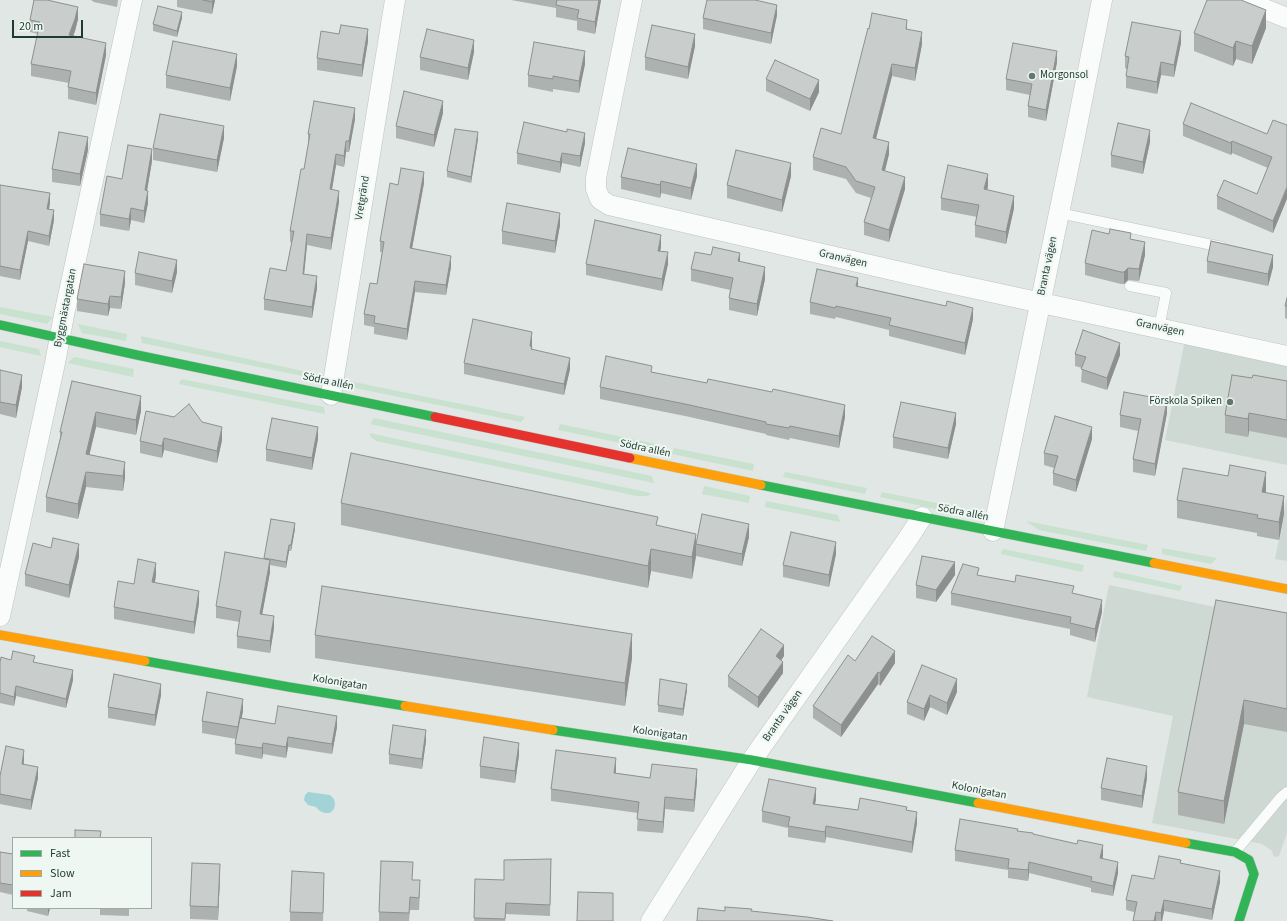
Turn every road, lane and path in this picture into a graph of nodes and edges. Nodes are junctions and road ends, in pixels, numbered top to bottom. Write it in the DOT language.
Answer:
graph roads {
  1 [pos="132,0"];
  2 [pos="395,0"];
  3 [pos="632,0"];
  4 [pos="1102,0"];
  5 [pos="1242,0"];
  6 [pos="1287,18"];
  7 [pos="1059,213"];
  8 [pos="1228,248"];
  9 [pos="1130,286"];
  10 [pos="1040,303"];
  11 [pos="0,325"];
  12 [pos="1159,328"];
  13 [pos="60,338"];
  14 [pos="1287,356"];
  15 [pos="331,395"];
  16 [pos="922,517"];
  17 [pos="993,531"];
  18 [pos="1287,588"];
  19 [pos="0,616"];
  20 [pos="0,635"];
  21 [pos="752,760"];
  22 [pos="1287,792"];
  23 [pos="1235,852"];
  24 [pos="651,921"];
  25 [pos="1239,921"];
  1 -- 13 [label="street, Byggmästargatan"];
  2 -- 15 [label="street, Vretgränd"];
  3 -- 10 [label="street, Granvägen"];
  4 -- 7 [label="street, Branta vägen"];
  5 -- 6 [label="street"];
  7 -- 8 [label="lane"];
  7 -- 10 [label="street, Branta vägen"];
  9 -- 12 [label="lane"];
  10 -- 12 [label="street, Granvägen"];
  10 -- 17 [label="street, Branta vägen"];
  11 -- 13 [label="street, Södra allén"];
  12 -- 14 [label="street, Granvägen"];
  13 -- 15 [label="street, Södra allén"];
  13 -- 19 [label="street, Byggmästargatan"];
  15 -- 16 [label="street, Södra allén"];
  16 -- 17 [label="street, Södra allén"];
  16 -- 21 [label="street, Branta vägen"];
  17 -- 18 [label="street, Södra allén"];
  20 -- 21 [label="street, Kolonigatan"];
  21 -- 23 [label="street, Kolonigatan"];
  21 -- 24 [label="street, Branta vägen"];
  22 -- 23 [label="lane"];
  23 -- 25 [label="street, Kolonigatan"];
}
